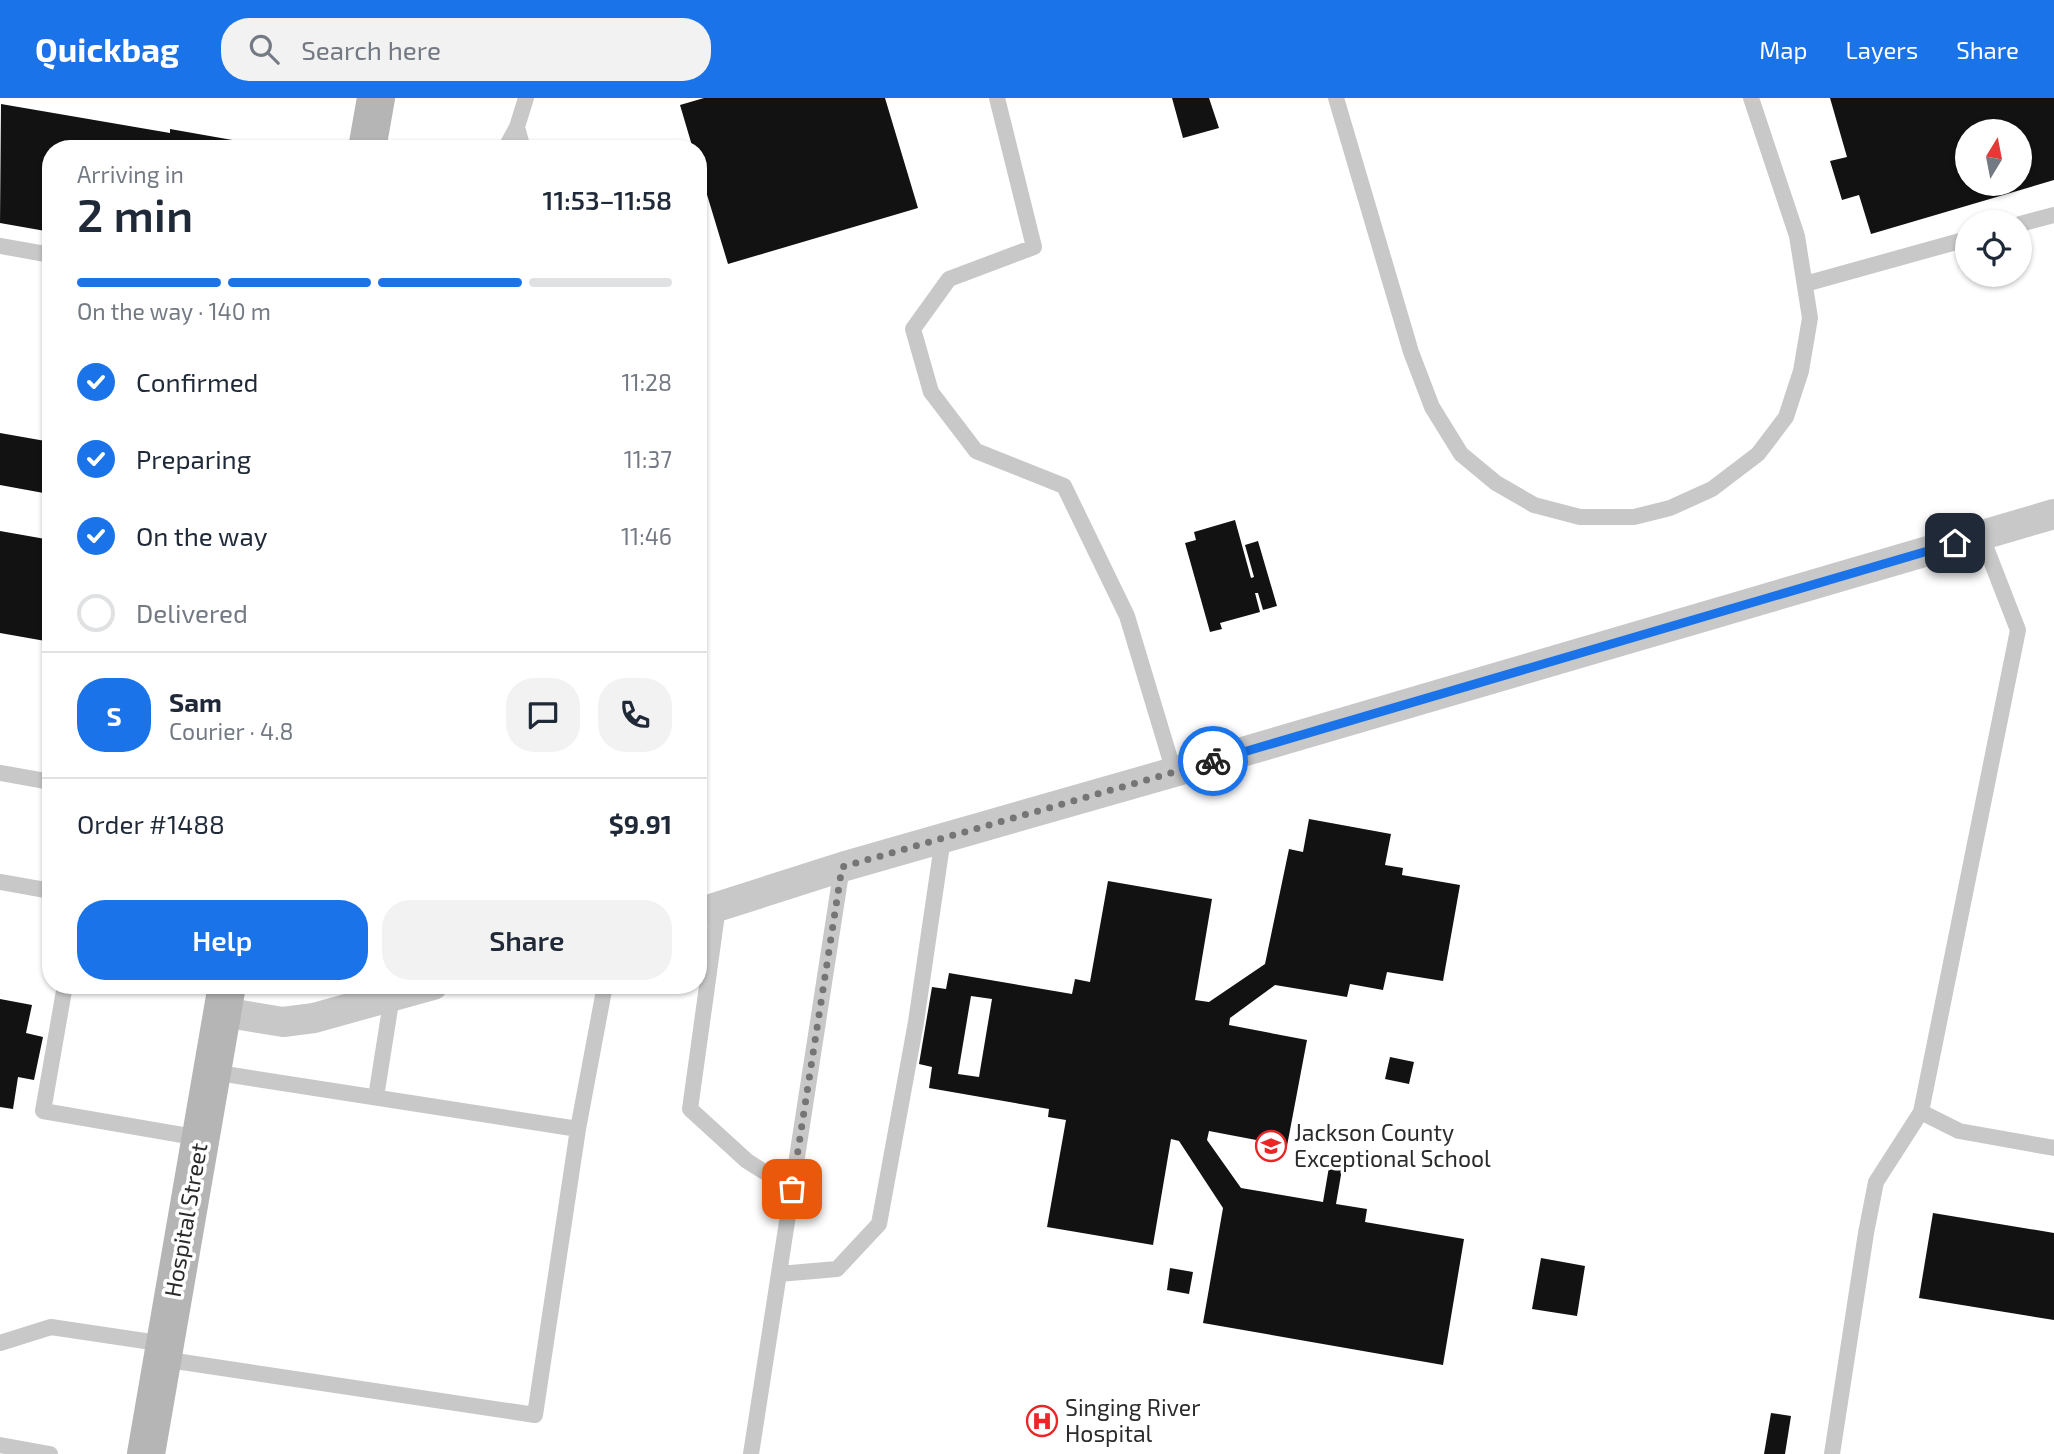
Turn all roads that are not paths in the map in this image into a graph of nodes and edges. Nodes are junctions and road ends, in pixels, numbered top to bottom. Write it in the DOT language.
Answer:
graph roads {
  1 [pos="376,98"];
  2 [pos="526,98"];
  3 [pos="997,98"];
  4 [pos="1336,98"];
  5 [pos="1751,98"];
  6 [pos="517,127"];
  7 [pos="369,140"];
  8 [pos="510,140"];
  9 [pos="521,140"];
  10 [pos="2054,215"];
  11 [pos="2032,221"];
  12 [pos="1955,242"];
  13 [pos="0,246"];
  14 [pos="42,253"];
  15 [pos="1805,284"];
  16 [pos="2054,514"];
  17 [pos="1981,535"];
  18 [pos="1174,772"];
  19 [pos="0,773"];
  20 [pos="42,780"];
  21 [pos="943,838"];
  22 [pos="842,867"];
  23 [pos="0,882"];
  24 [pos="42,889"];
  25 [pos="708,910"];
  26 [pos="63,994"];
  27 [pos="399,994"];
  28 [pos="603,994"];
  29 [pos="700,994"];
  30 [pos="392,996"];
  31 [pos="224,998"];
  32 [pos="212,1072"];
  33 [pos="376,1097"];
  34 [pos="1921,1112"];
  35 [pos="578,1129"];
  36 [pos="200,1138"];
  37 [pos="2054,1148"];
  38 [pos="792,1189"];
  39 [pos="779,1274"];
  40 [pos="0,1343"];
  41 [pos="163,1352"];
  42 [pos="0,1445"];
  43 [pos="50,1454"];
  44 [pos="146,1454"];
  45 [pos="751,1454"];
  46 [pos="1832,1454"];
  1 -- 7 [label="street"];
  2 -- 6 [label="lane"];
  3 -- 18 [label="lane"];
  4 -- 15 [label="lane"];
  5 -- 15 [label="lane"];
  6 -- 8 [label="lane"];
  6 -- 9 [label="lane"];
  10 -- 11 [label="lane"];
  12 -- 15 [label="lane"];
  13 -- 14 [label="lane"];
  16 -- 17 [label="street"];
  17 -- 18 [label="street"];
  17 -- 34 [label="lane"];
  18 -- 21 [label="street"];
  19 -- 20 [label="lane"];
  21 -- 22 [label="street"];
  21 -- 39 [label="lane"];
  22 -- 25 [label="street"];
  22 -- 38 [label="lane"];
  23 -- 24 [label="lane"];
  26 -- 36 [label="lane"];
  27 -- 30 [label="street"];
  28 -- 35 [label="lane"];
  29 -- 38 [label="lane"];
  30 -- 31 [label="street"];
  30 -- 33 [label="lane"];
  31 -- 32 [label="street, Hospital Street"];
  32 -- 33 [label="lane"];
  32 -- 36 [label="street, Hospital Street"];
  33 -- 35 [label="lane"];
  34 -- 37 [label="lane"];
  34 -- 46 [label="lane"];
  35 -- 41 [label="lane"];
  36 -- 41 [label="street, Hospital Street"];
  38 -- 39 [label="lane"];
  39 -- 45 [label="lane"];
  40 -- 41 [label="lane"];
  41 -- 44 [label="street, Hospital Street"];
  42 -- 43 [label="lane"];
}
